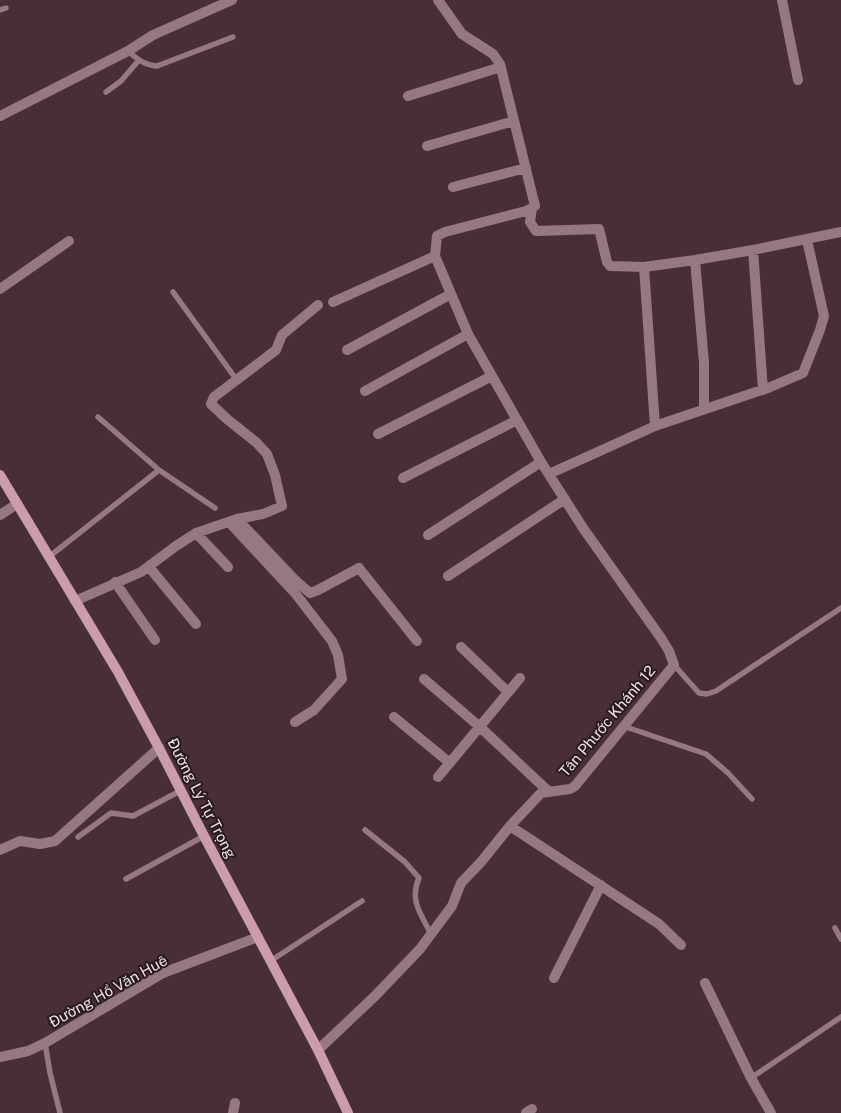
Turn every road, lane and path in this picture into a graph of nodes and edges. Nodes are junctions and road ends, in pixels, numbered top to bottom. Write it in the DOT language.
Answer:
graph roads {
  1 [pos="232,0"];
  2 [pos="438,0"];
  3 [pos="782,0"];
  4 [pos="233,37"];
  5 [pos="128,51"];
  6 [pos="139,60"];
  7 [pos="501,67"];
  8 [pos="798,80"];
  9 [pos="106,92"];
  10 [pos="408,96"];
  11 [pos="0,116"];
  12 [pos="514,121"];
  13 [pos="427,146"];
  14 [pos="526,168"];
  15 [pos="453,187"];
  16 [pos="532,208"];
  17 [pos="841,232"];
  18 [pos="807,240"];
  19 [pos="69,241"];
  20 [pos="753,250"];
  21 [pos="435,256"];
  22 [pos="695,260"];
  23 [pos="644,267"];
  24 [pos="0,289"];
  25 [pos="173,292"];
  26 [pos="451,294"];
  27 [pos="332,302"];
  28 [pos="318,305"];
  29 [pos="468,334"];
  30 [pos="347,350"];
  31 [pos="492,376"];
  32 [pos="236,379"];
  33 [pos="763,390"];
  34 [pos="366,391"];
  35 [pos="704,409"];
  36 [pos="98,418"];
  37 [pos="517,420"];
  38 [pos="655,426"];
  39 [pos="378,434"];
  40 [pos="542,462"];
  41 [pos="159,470"];
  42 [pos="549,474"];
  43 [pos="0,475"];
  44 [pos="403,478"];
  45 [pos="565,499"];
  46 [pos="17,504"];
  47 [pos="214,508"];
  48 [pos="0,515"];
  49 [pos="233,521"];
  50 [pos="196,533"];
  51 [pos="428,535"];
  52 [pos="50,556"];
  53 [pos="228,566"];
  54 [pos="149,567"];
  55 [pos="448,576"];
  56 [pos="115,582"];
  57 [pos="75,601"];
  58 [pos="841,608"];
  59 [pos="196,624"];
  60 [pos="155,640"];
  61 [pos="417,641"];
  62 [pos="461,648"];
  63 [pos="674,664"];
  64 [pos="520,678"];
  65 [pos="424,679"];
  66 [pos="508,692"];
  67 [pos="394,717"];
  68 [pos="295,722"];
  69 [pos="623,726"];
  70 [pos="480,727"];
  71 [pos="160,748"];
  72 [pos="450,763"];
  73 [pos="438,777"];
  74 [pos="180,791"];
  75 [pos="548,791"];
  76 [pos="752,799"];
  77 [pos="510,826"];
  78 [pos="365,830"];
  79 [pos="204,836"];
  80 [pos="78,837"];
  81 [pos="0,850"];
  82 [pos="126,879"];
  83 [pos="601,885"];
  84 [pos="362,901"];
  85 [pos="835,928"];
  86 [pos="431,934"];
  87 [pos="258,937"];
  88 [pos="841,939"];
  89 [pos="681,945"];
  90 [pos="272,960"];
  91 [pos="554,978"];
  92 [pos="705,983"];
  93 [pos="841,1017"];
  94 [pos="45,1043"];
  95 [pos="318,1050"];
  96 [pos="0,1057"];
  97 [pos="751,1078"];
  98 [pos="60,1113"];
  99 [pos="348,1113"];
  100 [pos="771,1113"];
  1 -- 5 [label="street"];
  2 -- 7 [label="street"];
  3 -- 8 [label="street"];
  4 -- 6 [label="lane"];
  5 -- 6 [label="lane"];
  5 -- 11 [label="street"];
  6 -- 9 [label="lane"];
  7 -- 10 [label="street"];
  7 -- 12 [label="street"];
  12 -- 13 [label="street"];
  12 -- 14 [label="street"];
  14 -- 15 [label="street"];
  14 -- 16 [label="street"];
  16 -- 21 [label="street"];
  16 -- 23 [label="street"];
  17 -- 18 [label="street"];
  18 -- 20 [label="street"];
  18 -- 33 [label="street"];
  19 -- 24 [label="street"];
  20 -- 22 [label="street"];
  20 -- 33 [label="street"];
  21 -- 26 [label="street"];
  21 -- 27 [label="street"];
  22 -- 23 [label="street"];
  22 -- 35 [label="street"];
  23 -- 38 [label="street"];
  25 -- 32 [label="lane"];
  26 -- 29 [label="street"];
  26 -- 30 [label="street"];
  28 -- 32 [label="street"];
  29 -- 31 [label="street"];
  29 -- 34 [label="street"];
  31 -- 37 [label="street"];
  31 -- 39 [label="street"];
  32 -- 49 [label="street"];
  33 -- 35 [label="street"];
  35 -- 38 [label="street"];
  36 -- 41 [label="lane"];
  37 -- 40 [label="street"];
  37 -- 44 [label="street"];
  38 -- 42 [label="street"];
  40 -- 42 [label="street"];
  40 -- 51 [label="street"];
  41 -- 47 [label="lane"];
  41 -- 52 [label="lane"];
  42 -- 45 [label="street"];
  43 -- 46 [label="main road, Đường Lý Tự Trọng"];
  45 -- 55 [label="street"];
  45 -- 63 [label="street"];
  46 -- 48 [label="street"];
  46 -- 52 [label="main road, Đường Lý Tự Trọng"];
  49 -- 50 [label="street"];
  49 -- 61 [label="street"];
  49 -- 68 [label="street"];
  50 -- 53 [label="street"];
  50 -- 54 [label="street"];
  52 -- 57 [label="main road, Đường Lý Tự Trọng"];
  54 -- 56 [label="street"];
  54 -- 59 [label="street"];
  56 -- 57 [label="street"];
  56 -- 60 [label="street"];
  57 -- 71 [label="main road, Đường Lý Tự Trọng"];
  58 -- 63 [label="lane"];
  62 -- 66 [label="street"];
  63 -- 69 [label="street, Tân Phước Khánh 12"];
  64 -- 66 [label="street"];
  65 -- 70 [label="street"];
  66 -- 70 [label="street"];
  67 -- 72 [label="street"];
  69 -- 75 [label="street, Tân Phước Khánh 12"];
  69 -- 76 [label="lane"];
  70 -- 72 [label="street"];
  70 -- 75 [label="street"];
  71 -- 74 [label="main road, Đường Lý Tự Trọng"];
  71 -- 81 [label="street"];
  72 -- 73 [label="street"];
  74 -- 79 [label="main road, Đường Lý Tự Trọng"];
  74 -- 80 [label="lane"];
  75 -- 77 [label="street, Tân Phước Khánh 12"];
  77 -- 83 [label="street"];
  77 -- 86 [label="street, Tân Phước Khánh 12"];
  78 -- 86 [label="lane"];
  79 -- 82 [label="lane"];
  79 -- 87 [label="main road, Đường Lý Tự Trọng"];
  83 -- 89 [label="street"];
  83 -- 91 [label="street"];
  84 -- 90 [label="lane"];
  85 -- 88 [label="lane"];
  86 -- 95 [label="street, Tân Phước Khánh 12"];
  87 -- 90 [label="main road, Đường Lý Tự Trọng"];
  87 -- 94 [label="street, Đường Hồ Văn Huê"];
  90 -- 95 [label="main road, Đường Lý Tự Trọng"];
  92 -- 97 [label="street"];
  93 -- 97 [label="lane"];
  94 -- 96 [label="street, Đường Hồ Văn Huê"];
  94 -- 98 [label="lane"];
  95 -- 99 [label="main road, Đường Lý Tự Trọng"];
  97 -- 100 [label="street"];
}
